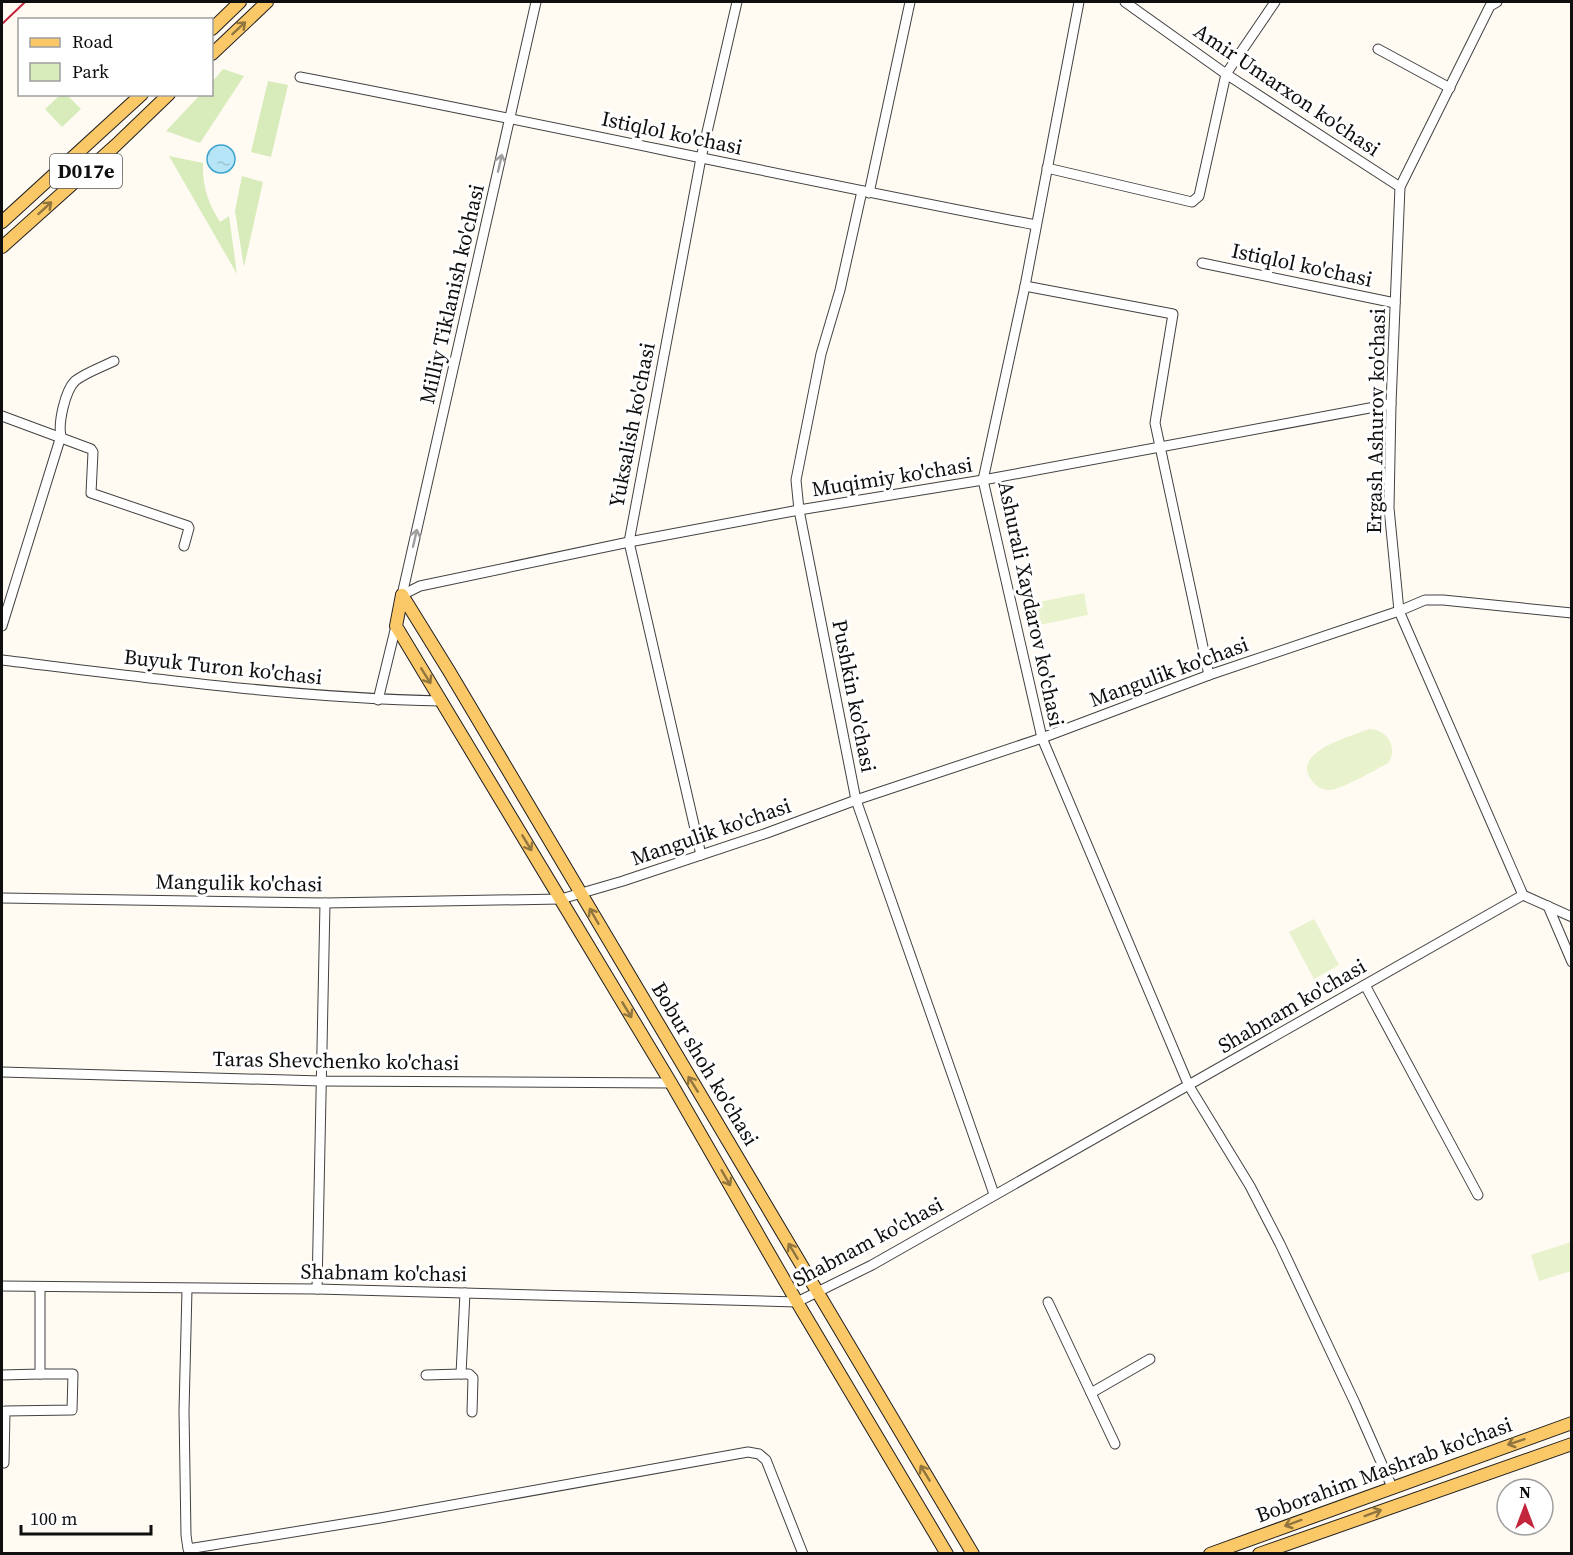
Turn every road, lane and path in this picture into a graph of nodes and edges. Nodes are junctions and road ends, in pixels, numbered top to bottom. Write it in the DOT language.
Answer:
graph roads {
  1 [pos="240,2"];
  2 [pos="267,2"];
  3 [pos="536,2"];
  4 [pos="736,2"];
  5 [pos="910,2"];
  6 [pos="1079,2"];
  7 [pos="1125,2"];
  8 [pos="1275,2"];
  9 [pos="1491,3"];
  10 [pos="213,28"];
  11 [pos="1378,49"];
  12 [pos="213,53"];
  13 [pos="1226,74"];
  14 [pos="300,77"];
  15 [pos="1450,88"];
  16 [pos="140,96"];
  17 [pos="167,96"];
  18 [pos="511,117"];
  19 [pos="103,132"];
  20 [pos="116,145"];
  21 [pos="701,158"];
  22 [pos="1047,168"];
  23 [pos="1400,187"];
  24 [pos="865,192"];
  25 [pos="2,222"];
  26 [pos="1036,225"];
  27 [pos="2,247"];
  28 [pos="1202,262"];
  29 [pos="1024,286"];
  30 [pos="1395,303"];
  31 [pos="114,361"];
  32 [pos="1391,404"];
  33 [pos="2,416"];
  34 [pos="61,436"];
  35 [pos="1160,448"];
  36 [pos="983,480"];
  37 [pos="799,510"];
  38 [pos="629,542"];
  39 [pos="184,546"];
  40 [pos="402,595"];
  41 [pos="1399,611"];
  42 [pos="1572,613"];
  43 [pos="2,626"];
  44 [pos="396,626"];
  45 [pos="2,660"];
  46 [pos="1209,675"];
  47 [pos="378,700"];
  48 [pos="442,701"];
  49 [pos="1042,738"];
  50 [pos="856,800"];
  51 [pos="701,855"];
  52 [pos="582,894"];
  53 [pos="1523,895"];
  54 [pos="2,898"];
  55 [pos="561,899"];
  56 [pos="325,903"];
  57 [pos="1548,906"];
  58 [pos="1572,917"];
  59 [pos="1572,962"];
  60 [pos="1365,985"];
  61 [pos="2,1072"];
  62 [pos="321,1081"];
  63 [pos="671,1083"];
  64 [pos="1189,1086"];
  65 [pos="994,1194"];
  66 [pos="1478,1195"];
  67 [pos="2,1286"];
  68 [pos="40,1287"];
  69 [pos="187,1289"];
  70 [pos="317,1290"];
  71 [pos="818,1292"];
  72 [pos="465,1293"];
  73 [pos="796,1302"];
  74 [pos="1048,1302"];
  75 [pos="1149,1359"];
  76 [pos="40,1374"];
  77 [pos="461,1374"];
  78 [pos="2,1375"];
  79 [pos="426,1376"];
  80 [pos="1091,1393"];
  81 [pos="472,1412"];
  82 [pos="1572,1423"];
  83 [pos="1114,1444"];
  84 [pos="1572,1444"];
  85 [pos="4,1462"];
  86 [pos="1392,1487"];
  87 [pos="1325,1512"];
  88 [pos="1331,1528"];
  89 [pos="970,1552"];
  90 [pos="803,1554"];
  91 [pos="947,1554"];
  92 [pos="1210,1554"];
  93 [pos="1259,1554"];
  1 -- 10 [label="main road"];
  12 -- 2 [label="main road, one-way"];
  3 -- 18 [label="street, Milliy Tiklanish ko'chasi"];
  4 -- 21 [label="street, Yuksalish ko'chasi"];
  5 -- 24 [label="street, Pushkin ko'chasi"];
  6 -- 22 [label="street, Ashurali Xaydarov ko'chasi"];
  7 -- 13 [label="street, Amir Umarxon ko'chasi"];
  8 -- 13 [label="street"];
  9 -- 15 [label="street, Ergash Ashurov ko'chasi"];
  11 -- 15 [label="street"];
  13 -- 22 [label="street"];
  13 -- 23 [label="street, Amir Umarxon ko'chasi"];
  14 -- 18 [label="street, Istiqlol ko'chasi"];
  15 -- 23 [label="street, Ergash Ashurov ko'chasi"];
  16 -- 19 [label="main road, D017e"];
  17 -- 20 [label="main road, D017e"];
  18 -- 21 [label="street, Istiqlol ko'chasi"];
  40 -- 18 [label="street, Milliy Tiklanish ko'chasi, one-way"];
  19 -- 20 [label="main road"];
  19 -- 25 [label="main road, D017e"];
  27 -- 20 [label="main road, D017e, one-way"];
  21 -- 24 [label="street, Istiqlol ko'chasi"];
  21 -- 38 [label="street, Yuksalish ko'chasi"];
  22 -- 26 [label="street, Ashurali Xaydarov ko'chasi"];
  23 -- 30 [label="street, Ergash Ashurov ko'chasi"];
  24 -- 26 [label="street, Istiqlol ko'chasi"];
  24 -- 37 [label="street, Pushkin ko'chasi"];
  26 -- 29 [label="street, Ashurali Xaydarov ko'chasi"];
  28 -- 30 [label="street, Istiqlol ko'chasi"];
  29 -- 35 [label="street"];
  29 -- 36 [label="street, Ashurali Xaydarov ko'chasi"];
  30 -- 32 [label="street, Ergash Ashurov ko'chasi"];
  31 -- 34 [label="street"];
  32 -- 35 [label="street, Muqimiy ko'chasi"];
  32 -- 41 [label="street, Ergash Ashurov ko'chasi"];
  33 -- 34 [label="street"];
  34 -- 39 [label="street"];
  34 -- 43 [label="street"];
  35 -- 36 [label="street, Muqimiy ko'chasi"];
  35 -- 46 [label="street"];
  36 -- 37 [label="street, Muqimiy ko'chasi"];
  36 -- 49 [label="street, Ashurali Xaydarov ko'chasi"];
  37 -- 38 [label="street, Muqimiy ko'chasi"];
  37 -- 50 [label="street, Pushkin ko'chasi"];
  38 -- 40 [label="street, Muqimiy ko'chasi"];
  38 -- 51 [label="street, Yuksalish ko'chasi"];
  40 -- 44 [label="main road"];
  40 -- 52 [label="main road, Bobur shoh ko'chasi"];
  41 -- 42 [label="street, Mangulik ko'chasi"];
  41 -- 46 [label="street, Mangulik ko'chasi"];
  41 -- 53 [label="street, Ergash Ashurov ko'chasi"];
  44 -- 47 [label="street"];
  44 -- 48 [label="main road, Bobur shoh ko'chasi, one-way"];
  45 -- 47 [label="street, Buyuk Turon ko'chasi"];
  46 -- 49 [label="street, Mangulik ko'chasi"];
  47 -- 48 [label="street, Buyuk Turon ko'chasi"];
  48 -- 55 [label="main road, Bobur shoh ko'chasi, one-way"];
  49 -- 50 [label="street, Mangulik ko'chasi"];
  49 -- 64 [label="street, Ashurali Xaydarov ko'chasi"];
  50 -- 51 [label="street, Mangulik ko'chasi"];
  50 -- 65 [label="street, Pushkin ko'chasi"];
  51 -- 52 [label="street, Mangulik ko'chasi"];
  52 -- 55 [label="street, Mangulik ko'chasi"];
  71 -- 52 [label="main road, Bobur shoh ko'chasi, one-way"];
  53 -- 57 [label="street"];
  53 -- 60 [label="street, Shabnam ko'chasi"];
  54 -- 56 [label="street, Mangulik ko'chasi"];
  55 -- 56 [label="street, Mangulik ko'chasi"];
  55 -- 63 [label="main road, Bobur shoh ko'chasi, one-way"];
  56 -- 62 [label="street"];
  57 -- 58 [label="street"];
  57 -- 59 [label="street"];
  60 -- 64 [label="street, Shabnam ko'chasi"];
  60 -- 66 [label="street"];
  61 -- 62 [label="street, Taras Shevchenko ko'chasi"];
  62 -- 63 [label="street, Taras Shevchenko ko'chasi"];
  62 -- 70 [label="street"];
  63 -- 73 [label="main road, Bobur shoh ko'chasi, one-way"];
  64 -- 65 [label="street, Shabnam ko'chasi"];
  64 -- 86 [label="street, Ashurali Xaydarov ko'chasi"];
  65 -- 71 [label="street, Shabnam ko'chasi"];
  67 -- 68 [label="street, Shabnam ko'chasi"];
  68 -- 69 [label="street, Shabnam ko'chasi"];
  68 -- 76 [label="street"];
  69 -- 70 [label="street, Shabnam ko'chasi"];
  69 -- 90 [label="street"];
  70 -- 72 [label="street, Shabnam ko'chasi"];
  71 -- 73 [label="street, Shabnam ko'chasi"];
  89 -- 71 [label="main road, Bobur shoh ko'chasi, one-way"];
  72 -- 73 [label="street, Shabnam ko'chasi"];
  72 -- 77 [label="street"];
  73 -- 91 [label="main road, Bobur shoh ko'chasi"];
  74 -- 80 [label="street"];
  75 -- 80 [label="street"];
  76 -- 78 [label="street"];
  76 -- 85 [label="street"];
  77 -- 79 [label="street"];
  77 -- 81 [label="street"];
  80 -- 83 [label="street"];
  82 -- 86 [label="main road, Boborahim Mashrab ko'chasi, one-way"];
  88 -- 84 [label="main road, Boborahim Mashrab ko'chasi, one-way"];
  86 -- 87 [label="main road, Boborahim Mashrab ko'chasi"];
  87 -- 88 [label="main road"];
  87 -- 92 [label="main road, Boborahim Mashrab ko'chasi, one-way"];
  88 -- 93 [label="main road, Boborahim Mashrab ko'chasi"];
}
